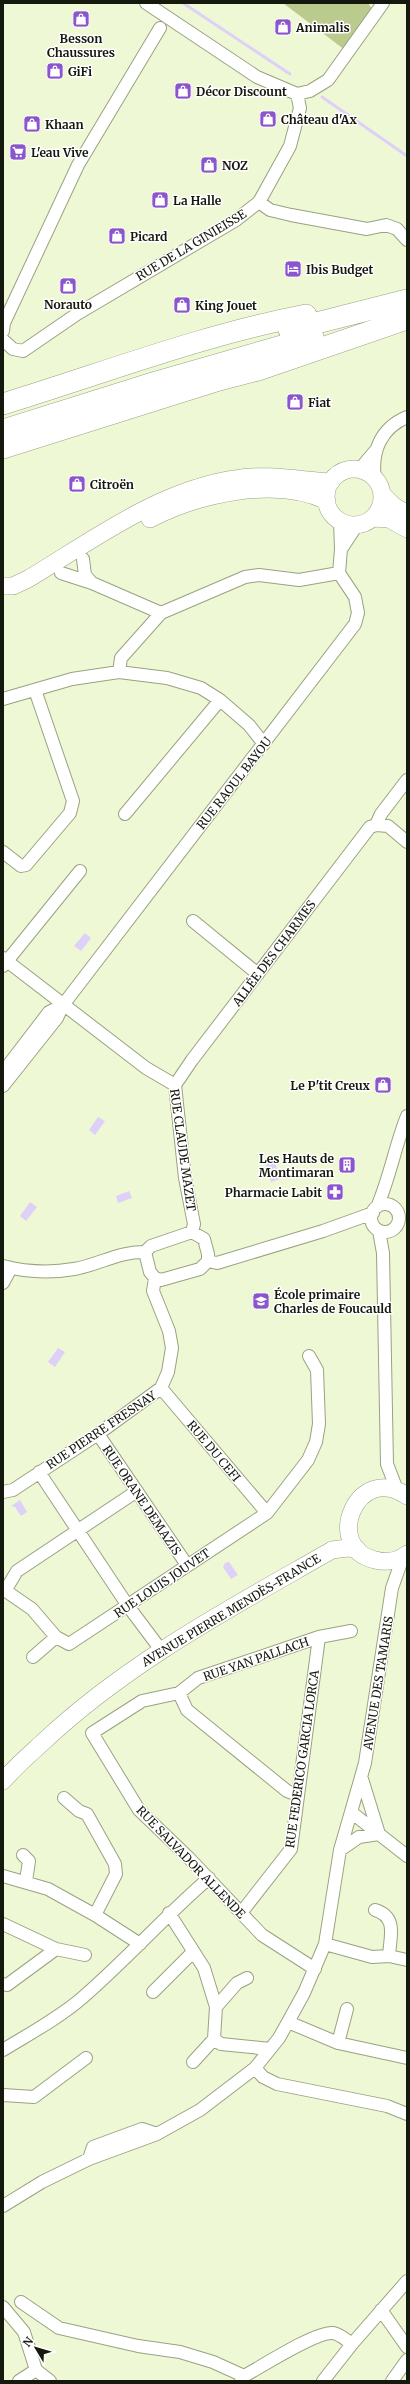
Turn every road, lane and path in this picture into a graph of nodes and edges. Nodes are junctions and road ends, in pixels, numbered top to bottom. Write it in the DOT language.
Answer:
graph roads {
  1 [pos="383,3"];
  2 [pos="150,5"];
  3 [pos="160,28"];
  4 [pos="226,56"];
  5 [pos="297,94"];
  6 [pos="259,202"];
  7 [pos="407,240"];
  8 [pos="407,299"];
  9 [pos="407,314"];
  10 [pos="407,319"];
  11 [pos="3,331"];
  12 [pos="3,340"];
  13 [pos="156,382"];
  14 [pos="3,404"];
  15 [pos="3,415"];
  16 [pos="407,417"];
  17 [pos="3,430"];
  18 [pos="3,437"];
  19 [pos="3,448"];
  20 [pos="377,449"];
  21 [pos="359,470"];
  22 [pos="375,479"];
  23 [pos="331,482"];
  24 [pos="382,494"];
  25 [pos="327,501"];
  26 [pos="407,514"];
  27 [pos="373,518"];
  28 [pos="348,523"];
  29 [pos="407,529"];
  30 [pos="83,559"];
  31 [pos="60,573"];
  32 [pos="339,573"];
  33 [pos="92,583"];
  34 [pos="3,586"];
  35 [pos="3,598"];
  36 [pos="161,613"];
  37 [pos="119,672"];
  38 [pos="35,690"];
  39 [pos="3,698"];
  40 [pos="220,700"];
  41 [pos="264,744"];
  42 [pos="407,780"];
  43 [pos="125,814"];
  44 [pos="376,825"];
  45 [pos="407,842"];
  46 [pos="3,852"];
  47 [pos="80,871"];
  48 [pos="193,921"];
  49 [pos="4,962"];
  50 [pos="258,974"];
  51 [pos="63,1005"];
  52 [pos="3,1072"];
  53 [pos="175,1085"];
  54 [pos="3,1086"];
  55 [pos="407,1116"];
  56 [pos="387,1183"];
  57 [pos="375,1210"];
  58 [pos="399,1217"];
  59 [pos="349,1223"];
  60 [pos="377,1229"];
  61 [pos="192,1232"];
  62 [pos="145,1252"];
  63 [pos="384,1253"];
  64 [pos="208,1261"];
  65 [pos="7,1267"];
  66 [pos="155,1278"];
  67 [pos="3,1283"];
  68 [pos="309,1356"];
  69 [pos="161,1388"];
  70 [pos="98,1434"];
  71 [pos="387,1464"];
  72 [pos="39,1472"];
  73 [pos="378,1489"];
  74 [pos="3,1492"];
  75 [pos="137,1492"];
  76 [pos="402,1493"];
  77 [pos="267,1514"];
  78 [pos="79,1530"];
  79 [pos="348,1531"];
  80 [pos="357,1549"];
  81 [pos="332,1550"];
  82 [pos="405,1555"];
  83 [pos="384,1562"];
  84 [pos="187,1565"];
  85 [pos="392,1588"];
  86 [pos="4,1590"];
  87 [pos="128,1606"];
  88 [pos="351,1631"];
  89 [pos="56,1637"];
  90 [pos="319,1637"];
  91 [pos="161,1650"];
  92 [pos="33,1657"];
  93 [pos="179,1693"];
  94 [pos="362,1779"];
  95 [pos="3,1781"];
  96 [pos="297,1795"];
  97 [pos="64,1798"];
  98 [pos="351,1812"];
  99 [pos="380,1834"];
  100 [pos="340,1850"];
  101 [pos="23,1855"];
  102 [pos="407,1856"];
  103 [pos="3,1876"];
  104 [pos="209,1878"];
  105 [pos="26,1881"];
  106 [pos="375,1910"];
  107 [pos="169,1913"];
  108 [pos="241,1913"];
  109 [pos="95,1915"];
  110 [pos="3,1924"];
  111 [pos="140,1944"];
  112 [pos="325,1944"];
  113 [pos="56,1949"];
  114 [pos="193,1952"];
  115 [pos="85,1956"];
  116 [pos="389,1956"];
  117 [pos="407,1960"];
  118 [pos="315,1969"];
  119 [pos="247,1978"];
  120 [pos="3,1984"];
  121 [pos="154,1992"];
  122 [pos="216,2007"];
  123 [pos="347,2009"];
  124 [pos="288,2022"];
  125 [pos="214,2039"];
  126 [pos="338,2043"];
  127 [pos="270,2049"];
  128 [pos="3,2050"];
  129 [pos="86,2058"];
  130 [pos="407,2058"];
  131 [pos="193,2062"];
  132 [pos="254,2068"];
  133 [pos="3,2095"];
  134 [pos="407,2114"];
  135 [pos="3,2206"];
  136 [pos="407,2281"];
  137 [pos="21,2302"];
  138 [pos="3,2307"];
  139 [pos="381,2310"];
  140 [pos="352,2344"];
  141 [pos="407,2347"];
  142 [pos="407,2360"];
  143 [pos="36,2370"];
  144 [pos="242,2379"];
  145 [pos="327,2379"];
  146 [pos="19,2381"];
  147 [pos="50,2381"];
  148 [pos="392,2381"];
  1 -- 5 [label="street"];
  2 -- 3 [label="street"];
  2 -- 4 [label="street"];
  3 -- 4 [label="street"];
  3 -- 11 [label="street"];
  4 -- 5 [label="street"];
  5 -- 6 [label="street, RUE DE LA GINIEISSE"];
  6 -- 7 [label="street"];
  6 -- 12 [label="street, RUE DE LA GINIEISSE"];
  8 -- 14 [label="highway"];
  8 -- 15 [label="highway"];
  9 -- 13 [label="highway"];
  10 -- 19 [label="highway"];
  13 -- 17 [label="highway"];
  13 -- 18 [label="highway"];
  16 -- 20 [label="street"];
  20 -- 21 [label="street"];
  20 -- 22 [label="street"];
  21 -- 22 [label="street"];
  21 -- 23 [label="street"];
  22 -- 24 [label="street"];
  23 -- 25 [label="street"];
  23 -- 34 [label="street"];
  24 -- 26 [label="street"];
  24 -- 27 [label="street"];
  25 -- 28 [label="street"];
  25 -- 30 [label="street"];
  27 -- 28 [label="street"];
  27 -- 29 [label="street"];
  28 -- 32 [label="street"];
  30 -- 31 [label="street"];
  30 -- 33 [label="street"];
  31 -- 33 [label="street"];
  31 -- 35 [label="street"];
  32 -- 36 [label="street"];
  32 -- 41 [label="street, RUE RAOUL BAYOU"];
  33 -- 36 [label="street"];
  36 -- 37 [label="street"];
  37 -- 38 [label="street"];
  37 -- 40 [label="street"];
  38 -- 39 [label="street"];
  38 -- 46 [label="street"];
  40 -- 41 [label="street"];
  40 -- 43 [label="street"];
  41 -- 51 [label="street, RUE RAOUL BAYOU"];
  42 -- 44 [label="street, ALLÉE DES CHARMES"];
  44 -- 45 [label="street"];
  44 -- 50 [label="street, ALLÉE DES CHARMES"];
  47 -- 49 [label="street"];
  48 -- 50 [label="street"];
  49 -- 51 [label="street, RUE CLAUDE MAZET"];
  50 -- 53 [label="street, ALLÉE DES CHARMES"];
  51 -- 52 [label="street"];
  51 -- 53 [label="street, RUE CLAUDE MAZET"];
  51 -- 54 [label="street"];
  53 -- 61 [label="street, RUE CLAUDE MAZET"];
  55 -- 56 [label="street"];
  56 -- 57 [label="street"];
  56 -- 58 [label="street"];
  57 -- 58 [label="street"];
  57 -- 59 [label="street"];
  57 -- 60 [label="street"];
  58 -- 60 [label="street"];
  58 -- 63 [label="street"];
  59 -- 60 [label="street"];
  59 -- 64 [label="street"];
  60 -- 63 [label="street"];
  61 -- 62 [label="street"];
  61 -- 64 [label="street"];
  62 -- 65 [label="street"];
  62 -- 66 [label="street"];
  63 -- 71 [label="street"];
  64 -- 66 [label="street"];
  65 -- 67 [label="street"];
  66 -- 69 [label="street, RUE PIERRE FRESNAY"];
  68 -- 77 [label="street"];
  69 -- 70 [label="street, RUE PIERRE FRESNAY"];
  69 -- 77 [label="street, RUE DU CEFI"];
  70 -- 72 [label="street, RUE PIERRE FRESNAY"];
  70 -- 75 [label="street, RUE ORANE DEMAZIS"];
  71 -- 73 [label="street"];
  71 -- 76 [label="street"];
  72 -- 74 [label="street, RUE PIERRE FRESNAY"];
  72 -- 78 [label="street"];
  73 -- 76 [label="street"];
  73 -- 79 [label="street"];
  75 -- 78 [label="street"];
  75 -- 84 [label="street, RUE ORANE DEMAZIS"];
  77 -- 84 [label="street, RUE LOUIS JOUVET"];
  78 -- 86 [label="street"];
  78 -- 87 [label="street"];
  79 -- 80 [label="street"];
  79 -- 81 [label="street, AVENUE PIERRE MENDÈS-FRANCE"];
  80 -- 81 [label="street, AVENUE PIERRE MENDÈS-FRANCE"];
  80 -- 83 [label="street"];
  81 -- 91 [label="street, AVENUE PIERRE MENDÈS-FRANCE"];
  82 -- 83 [label="street"];
  82 -- 85 [label="street, AVENUE DES TAMARIS"];
  83 -- 85 [label="street, AVENUE DES TAMARIS"];
  84 -- 87 [label="street, RUE LOUIS JOUVET"];
  85 -- 94 [label="street, AVENUE DES TAMARIS"];
  86 -- 89 [label="street"];
  87 -- 89 [label="street, RUE LOUIS JOUVET"];
  87 -- 91 [label="street"];
  88 -- 90 [label="street, RUE YAN PALLACH"];
  89 -- 92 [label="street"];
  90 -- 93 [label="street, RUE YAN PALLACH"];
  90 -- 96 [label="street, RUE FEDERICO GARCIA LORCA"];
  91 -- 95 [label="street, AVENUE PIERRE MENDÈS-FRANCE"];
  93 -- 96 [label="street"];
  93 -- 104 [label="street, RUE SALVADOR ALLENDE"];
  94 -- 98 [label="street, AVENUE DES TAMARIS"];
  94 -- 99 [label="street, AVENUE DES TAMARIS"];
  96 -- 108 [label="street, RUE FEDERICO GARCIA LORCA"];
  97 -- 109 [label="street"];
  98 -- 99 [label="street"];
  98 -- 100 [label="street, AVENUE DES TAMARIS"];
  99 -- 100 [label="street"];
  99 -- 102 [label="street"];
  100 -- 112 [label="street, AVENUE DES TAMARIS"];
  101 -- 105 [label="street"];
  103 -- 105 [label="street"];
  104 -- 107 [label="street"];
  104 -- 108 [label="street, RUE SALVADOR ALLENDE"];
  105 -- 109 [label="street"];
  106 -- 116 [label="street"];
  107 -- 111 [label="street"];
  107 -- 114 [label="street"];
  108 -- 118 [label="street, RUE SALVADOR ALLENDE"];
  109 -- 111 [label="street"];
  110 -- 113 [label="street"];
  111 -- 128 [label="street"];
  112 -- 116 [label="street"];
  112 -- 118 [label="street, AVENUE DES TAMARIS"];
  113 -- 115 [label="street"];
  113 -- 120 [label="street"];
  114 -- 121 [label="street"];
  114 -- 122 [label="street"];
  116 -- 117 [label="street"];
  118 -- 124 [label="street, AVENUE DES TAMARIS"];
  119 -- 122 [label="street"];
  122 -- 125 [label="street"];
  123 -- 126 [label="street"];
  124 -- 126 [label="street"];
  124 -- 127 [label="street, AVENUE DES TAMARIS"];
  125 -- 127 [label="street"];
  125 -- 131 [label="street"];
  126 -- 130 [label="street"];
  127 -- 132 [label="street, AVENUE DES TAMARIS"];
  129 -- 133 [label="street"];
  132 -- 134 [label="street"];
  132 -- 135 [label="street, AVENUE DES TAMARIS"];
  136 -- 139 [label="street"];
  137 -- 144 [label="street"];
  138 -- 143 [label="street"];
  139 -- 140 [label="street"];
  139 -- 141 [label="street"];
  140 -- 144 [label="street"];
  140 -- 145 [label="street"];
  142 -- 148 [label="street"];
  143 -- 146 [label="street"];
  143 -- 147 [label="street"];
}
